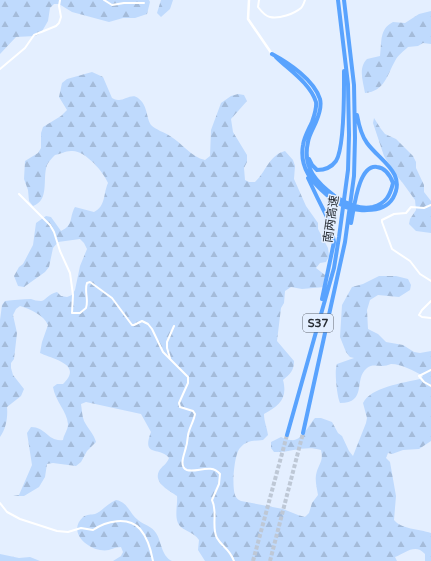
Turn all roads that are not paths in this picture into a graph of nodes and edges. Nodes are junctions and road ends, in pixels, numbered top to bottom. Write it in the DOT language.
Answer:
graph roads {
  1 [pos="60,0"];
  2 [pos="104,0"];
  3 [pos="249,0"];
  4 [pos="259,0"];
  5 [pos="305,0"];
  6 [pos="338,0"];
  7 [pos="344,0"];
  8 [pos="144,3"];
  9 [pos="344,49"];
  10 [pos="272,54"];
  11 [pos="0,69"];
  12 [pos="354,107"];
  13 [pos="304,153"];
  14 [pos="307,174"];
  15 [pos="19,194"];
  16 [pos="354,198"];
  17 [pos="431,206"];
  18 [pos="431,281"];
  19 [pos="431,301"];
  20 [pos="431,318"];
  21 [pos="174,326"];
  22 [pos="316,332"];
  23 [pos="170,358"];
  24 [pos="431,370"];
  25 [pos="431,386"];
  26 [pos="303,433"];
  27 [pos="287,435"];
  28 [pos="0,503"];
  29 [pos="153,561"];
  30 [pos="234,561"];
  1 -- 11 [label="street"];
  2 -- 8 [label="street"];
  3 -- 10 [label="street"];
  4 -- 5 [label="street"];
  6 -- 9 [label="highway, 南两高速 / S37"];
  7 -- 12 [label="highway, 南两高速"];
  9 -- 13 [label="highway"];
  9 -- 22 [label="highway, 南两高速 / S37"];
  10 -- 13 [label="highway"];
  12 -- 14 [label="highway"];
  12 -- 16 [label="highway, 南两高速"];
  13 -- 14 [label="highway"];
  13 -- 16 [label="highway"];
  14 -- 22 [label="highway"];
  15 -- 23 [label="street"];
  16 -- 26 [label="highway, 南两高速 / S37"];
  17 -- 18 [label="street"];
  19 -- 20 [label="street"];
  21 -- 23 [label="street"];
  22 -- 27 [label="highway, 南两高速 / S37"];
  23 -- 30 [label="street"];
  24 -- 25 [label="street"];
  28 -- 29 [label="street"];
}
